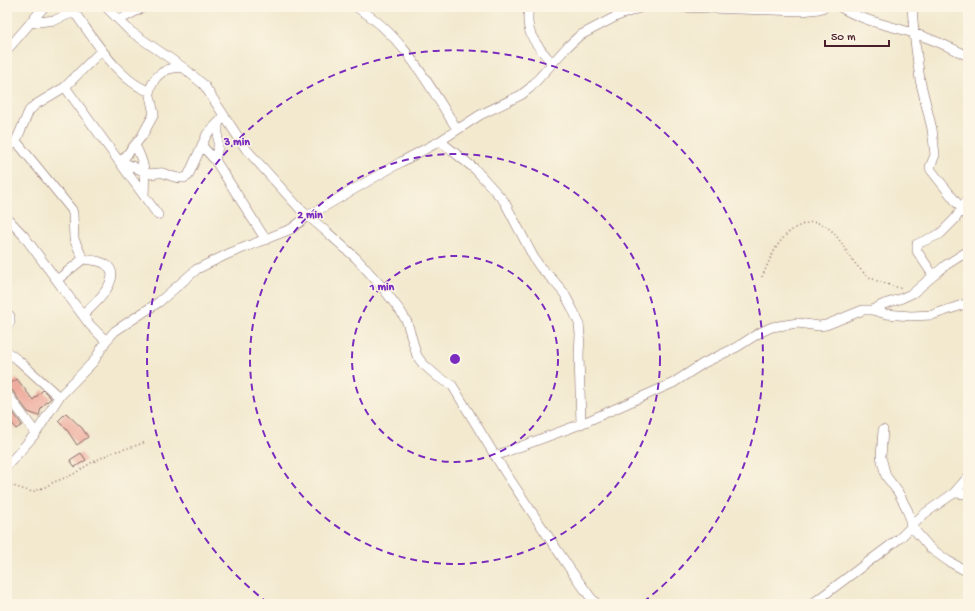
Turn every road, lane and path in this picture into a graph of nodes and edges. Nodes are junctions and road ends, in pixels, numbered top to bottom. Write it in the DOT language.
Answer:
graph roads {
  1 [pos="44,7"];
  2 [pos="106,7"];
  3 [pos="144,7"];
  4 [pos="356,7"];
  5 [pos="529,7"];
  6 [pos="642,7"];
  7 [pos="677,7"];
  8 [pos="824,7"];
  9 [pos="840,7"];
  10 [pos="912,7"];
  11 [pos="119,20"];
  12 [pos="30,23"];
  13 [pos="914,33"];
  14 [pos="7,50"];
  15 [pos="102,50"];
  16 [pos="968,56"];
  17 [pos="552,63"];
  18 [pos="184,68"];
  19 [pos="65,87"];
  20 [pos="149,91"];
  21 [pos="221,121"];
  22 [pos="457,129"];
  23 [pos="16,141"];
  24 [pos="440,141"];
  25 [pos="135,145"];
  26 [pos="202,146"];
  27 [pos="7,150"];
  28 [pos="215,160"];
  29 [pos="121,162"];
  30 [pos="145,172"];
  31 [pos="144,196"];
  32 [pos="968,199"];
  33 [pos="962,208"];
  34 [pos="158,215"];
  35 [pos="308,216"];
  36 [pos="968,217"];
  37 [pos="7,218"];
  38 [pos="266,240"];
  39 [pos="968,251"];
  40 [pos="83,259"];
  41 [pos="933,275"];
  42 [pos="762,277"];
  43 [pos="57,280"];
  44 [pos="913,293"];
  45 [pos="968,303"];
  46 [pos="872,310"];
  47 [pos="7,313"];
  48 [pos="83,315"];
  49 [pos="7,326"];
  50 [pos="106,342"];
  51 [pos="7,352"];
  52 [pos="7,394"];
  53 [pos="59,397"];
  54 [pos="581,424"];
  55 [pos="883,430"];
  56 [pos="36,433"];
  57 [pos="146,442"];
  58 [pos="495,456"];
  59 [pos="7,466"];
  60 [pos="968,477"];
  61 [pos="7,484"];
  62 [pos="954,494"];
  63 [pos="968,494"];
  64 [pos="911,526"];
  65 [pos="968,572"];
  66 [pos="598,604"];
  67 [pos="812,604"];
  1 -- 12 [label="street"];
  2 -- 11 [label="street"];
  3 -- 11 [label="street"];
  4 -- 22 [label="street"];
  5 -- 17 [label="street"];
  6 -- 17 [label="street"];
  7 -- 8 [label="street"];
  9 -- 13 [label="street"];
  10 -- 13 [label="street"];
  11 -- 18 [label="street"];
  12 -- 14 [label="street"];
  12 -- 15 [label="street"];
  13 -- 16 [label="street"];
  13 -- 33 [label="street"];
  15 -- 19 [label="street"];
  15 -- 20 [label="street"];
  17 -- 22 [label="street"];
  18 -- 20 [label="street"];
  18 -- 21 [label="street"];
  19 -- 23 [label="street"];
  19 -- 29 [label="street"];
  20 -- 25 [label="street"];
  21 -- 26 [label="street"];
  21 -- 28 [label="street"];
  21 -- 35 [label="street"];
  22 -- 24 [label="street"];
  23 -- 27 [label="street"];
  23 -- 40 [label="street"];
  24 -- 35 [label="street"];
  24 -- 54 [label="street"];
  25 -- 29 [label="street"];
  25 -- 30 [label="street"];
  26 -- 28 [label="street"];
  26 -- 30 [label="street"];
  28 -- 38 [label="street"];
  29 -- 30 [label="street"];
  29 -- 31 [label="street"];
  30 -- 31 [label="street"];
  31 -- 34 [label="street"];
  32 -- 33 [label="street"];
  33 -- 36 [label="street"];
  33 -- 41 [label="street"];
  35 -- 38 [label="street"];
  35 -- 58 [label="street"];
  37 -- 43 [label="street"];
  38 -- 50 [label="street"];
  39 -- 41 [label="street"];
  40 -- 43 [label="street"];
  40 -- 48 [label="street"];
  41 -- 44 [label="street"];
  42 -- 44 [label="path"];
  43 -- 48 [label="street"];
  44 -- 46 [label="street"];
  45 -- 46 [label="street"];
  46 -- 54 [label="street"];
  47 -- 49 [label="street"];
  48 -- 50 [label="street"];
  50 -- 53 [label="street"];
  51 -- 53 [label="street"];
  52 -- 56 [label="street"];
  53 -- 56 [label="street"];
  54 -- 58 [label="street"];
  55 -- 64 [label="street"];
  56 -- 59 [label="street"];
  57 -- 61 [label="path"];
  58 -- 66 [label="street"];
  60 -- 62 [label="street"];
  62 -- 63 [label="street"];
  62 -- 64 [label="street"];
  64 -- 65 [label="street"];
  64 -- 67 [label="street"];
}
